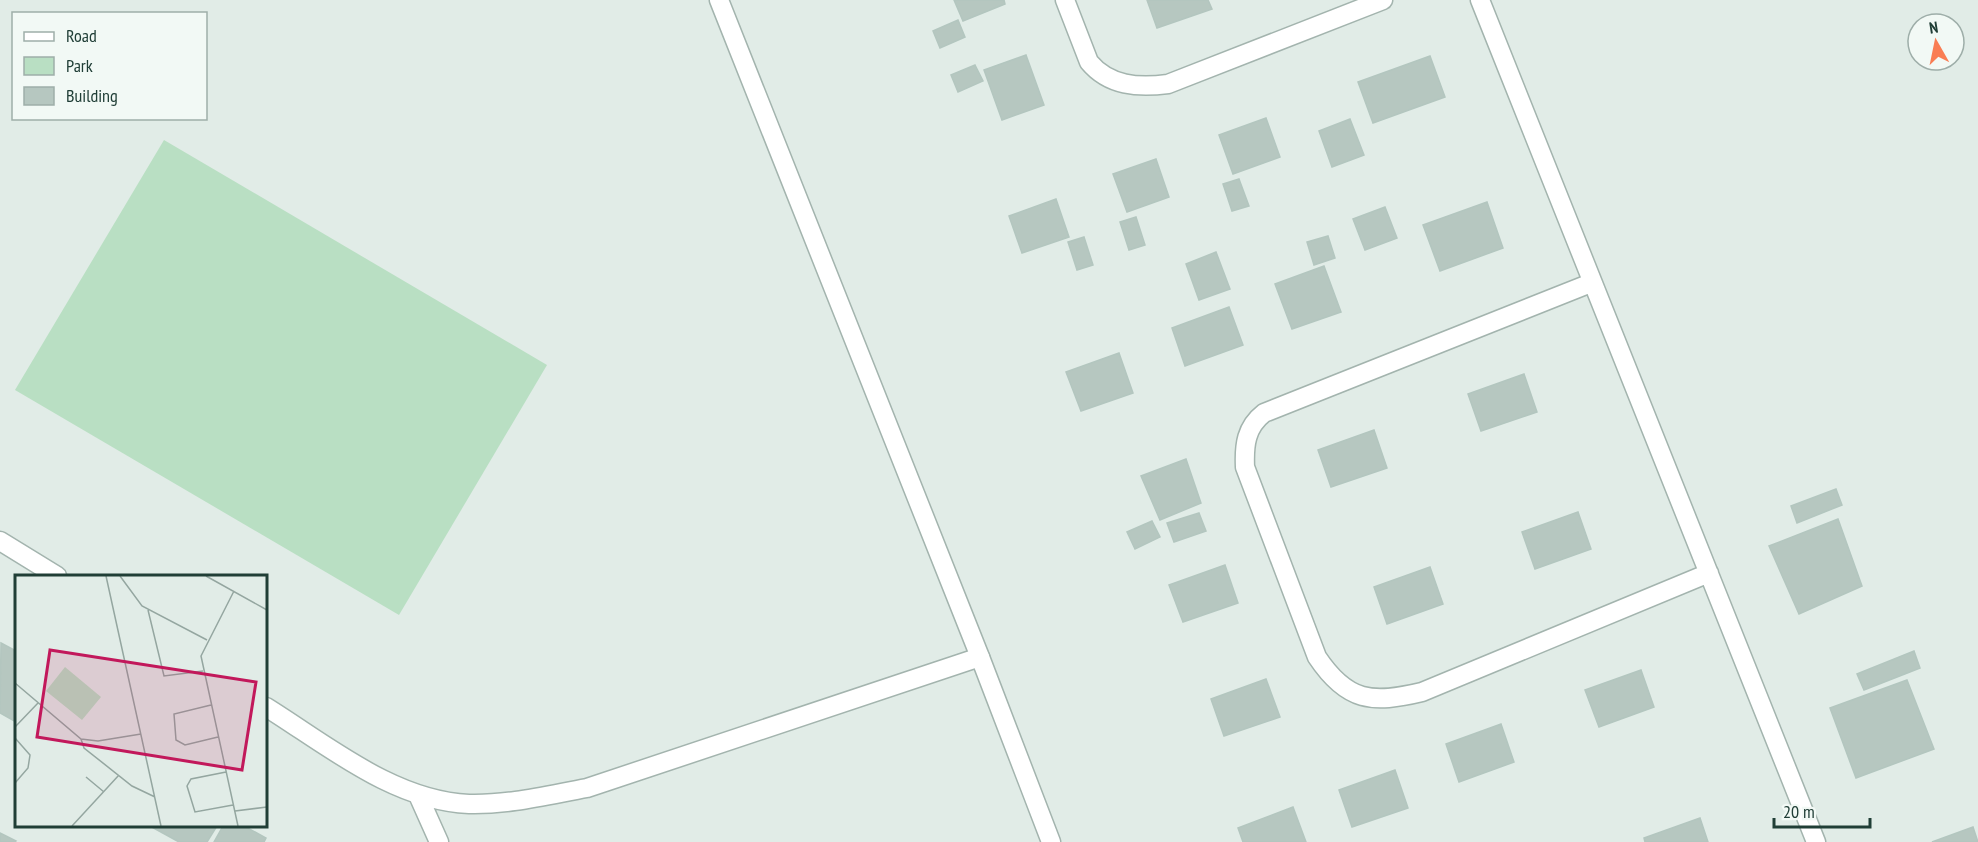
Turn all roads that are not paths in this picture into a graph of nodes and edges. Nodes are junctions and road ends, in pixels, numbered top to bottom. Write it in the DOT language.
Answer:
graph roads {
  1 [pos="719,0"];
  2 [pos="1065,0"];
  3 [pos="1383,0"];
  4 [pos="1480,0"];
  5 [pos="1591,283"];
  6 [pos="0,541"];
  7 [pos="1708,573"];
  8 [pos="55,575"];
  9 [pos="980,657"];
  10 [pos="267,708"];
  11 [pos="418,795"];
  12 [pos="439,842"];
  13 [pos="1051,842"];
  14 [pos="1816,842"];
  1 -- 9 [label="street"];
  2 -- 3 [label="street"];
  4 -- 5 [label="street"];
  5 -- 7 [label="street"];
  5 -- 7 [label="street"];
  6 -- 8 [label="street"];
  7 -- 14 [label="street"];
  9 -- 11 [label="street"];
  9 -- 13 [label="street"];
  10 -- 11 [label="street"];
  11 -- 12 [label="street"];
}
